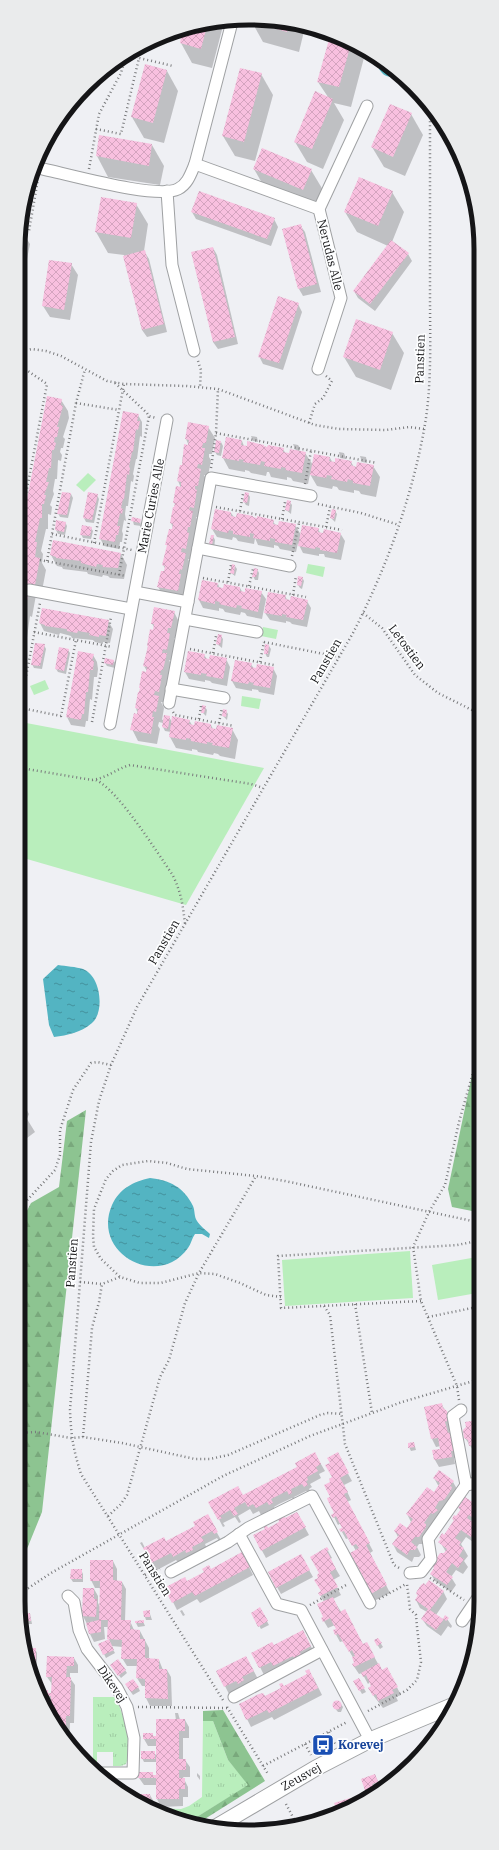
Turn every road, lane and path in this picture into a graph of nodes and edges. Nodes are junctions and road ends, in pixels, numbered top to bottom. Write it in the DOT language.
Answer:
graph roads {
  1 [pos="231,26"];
  2 [pos="139,54"];
  3 [pos="139,58"];
  4 [pos="124,64"];
  5 [pos="173,66"];
  6 [pos="367,106"];
  7 [pos="430,116"];
  8 [pos="96,129"];
  9 [pos="195,164"];
  10 [pos="40,168"];
  11 [pos="38,174"];
  12 [pos="87,179"];
  13 [pos="167,191"];
  14 [pos="30,201"];
  15 [pos="34,201"];
  16 [pos="319,209"];
  17 [pos="26,231"];
  18 [pos="25,350"];
  19 [pos="194,351"];
  20 [pos="25,369"];
  21 [pos="85,369"];
  22 [pos="318,369"];
  23 [pos="115,382"];
  24 [pos="124,384"];
  25 [pos="200,387"];
  26 [pos="218,389"];
  27 [pos="123,392"];
  28 [pos="76,403"];
  29 [pos="119,410"];
  30 [pos="149,416"];
  31 [pos="167,420"];
  32 [pos="309,423"];
  33 [pos="424,429"];
  34 [pos="216,433"];
  35 [pos="312,451"];
  36 [pos="377,463"];
  37 [pos="211,478"];
  38 [pos="246,484"];
  39 [pos="288,492"];
  40 [pos="307,495"];
  41 [pos="25,499"];
  42 [pos="206,505"];
  43 [pos="330,507"];
  44 [pos="240,512"];
  45 [pos="282,520"];
  46 [pos="299,523"];
  47 [pos="399,525"];
  48 [pos="326,527"];
  49 [pos="342,530"];
  50 [pos="52,534"];
  51 [pos="94,543"];
  52 [pos="124,548"];
  53 [pos="198,548"];
  54 [pos="142,552"];
  55 [pos="233,555"];
  56 [pos="254,559"];
  57 [pos="40,560"];
  58 [pos="47,562"];
  59 [pos="290,566"];
  60 [pos="98,571"];
  61 [pos="119,574"];
  62 [pos="98,576"];
  63 [pos="193,576"];
  64 [pos="137,578"];
  65 [pos="228,582"];
  66 [pos="249,586"];
  67 [pos="29,590"];
  68 [pos="135,592"];
  69 [pos="293,595"];
  70 [pos="306,597"];
  71 [pos="47,602"];
  72 [pos="188,602"];
  73 [pos="131,609"];
  74 [pos="112,613"];
  75 [pos="363,613"];
  76 [pos="185,618"];
  77 [pos="218,625"];
  78 [pos="34,632"];
  79 [pos="257,632"];
  80 [pos="76,640"];
  81 [pos="264,642"];
  82 [pos="106,646"];
  83 [pos="179,647"];
  84 [pos="124,650"];
  85 [pos="213,653"];
  86 [pos="339,657"];
  87 [pos="260,662"];
  88 [pos="274,665"];
  89 [pos="25,680"];
  90 [pos="172,689"];
  91 [pos="224,698"];
  92 [pos="169,703"];
  93 [pos="25,709"];
  94 [pos="474,711"];
  95 [pos="92,722"];
  96 [pos="110,724"];
  97 [pos="234,726"];
  98 [pos="25,769"];
  99 [pos="95,780"];
  100 [pos="263,788"];
  101 [pos="185,924"];
  102 [pos="111,1065"];
  103 [pos="474,1070"];
  104 [pos="256,1176"];
  105 [pos="25,1202"];
  106 [pos="429,1212"];
  107 [pos="474,1221"];
  108 [pos="474,1242"];
  109 [pos="413,1248"];
  110 [pos="199,1273"];
  111 [pos="120,1277"];
  112 [pos="80,1282"];
  113 [pos="102,1284"];
  114 [pos="281,1297"];
  115 [pos="421,1301"];
  116 [pos="355,1304"];
  117 [pos="324,1306"];
  118 [pos="474,1308"];
  119 [pos="428,1317"];
  120 [pos="474,1381"];
  121 [pos="457,1386"];
  122 [pos="461,1410"];
  123 [pos="372,1413"];
  124 [pos="342,1414"];
  125 [pos="343,1423"];
  126 [pos="25,1433"];
  127 [pos="83,1437"];
  128 [pos="71,1438"];
  129 [pos="141,1447"];
  130 [pos="471,1484"];
  131 [pos="108,1516"];
  132 [pos="120,1534"];
  133 [pos="239,1534"];
  134 [pos="171,1572"];
  135 [pos="413,1576"];
  136 [pos="357,1579"];
  137 [pos="25,1590"];
  138 [pos="68,1596"];
  139 [pos="459,1597"];
  140 [pos="370,1603"];
  141 [pos="474,1603"];
  142 [pos="301,1610"];
  143 [pos="462,1621"];
  144 [pos="322,1650"];
  145 [pos="234,1697"];
  146 [pos="127,1707"];
  147 [pos="228,1708"];
  148 [pos="447,1708"];
  149 [pos="357,1716"];
  150 [pos="370,1740"];
  151 [pos="305,1744"];
  152 [pos="311,1755"];
  153 [pos="262,1766"];
  154 [pos="106,1773"];
  155 [pos="268,1774"];
  156 [pos="286,1804"];
  157 [pos="295,1821"];
  158 [pos="222,1823"];
  1 -- 9 [label="street"];
  2 -- 3 [label="path"];
  3 -- 5 [label="path"];
  3 -- 8 [label="path"];
  4 -- 8 [label="path"];
  6 -- 16 [label="street, Nerudas Alle"];
  7 -- 33 [label="path, Panstien"];
  8 -- 12 [label="path"];
  9 -- 13 [label="street"];
  9 -- 16 [label="street, Nerudas Alle"];
  10 -- 12 [label="street"];
  11 -- 15 [label="path"];
  12 -- 13 [label="street"];
  13 -- 19 [label="street"];
  14 -- 15 [label="path"];
  15 -- 17 [label="path"];
  16 -- 22 [label="street, Nerudas Alle"];
  18 -- 21 [label="path"];
  19 -- 25 [label="path"];
  20 -- 41 [label="path"];
  21 -- 23 [label="path"];
  21 -- 28 [label="path"];
  22 -- 32 [label="path"];
  23 -- 24 [label="path"];
  23 -- 27 [label="path"];
  24 -- 25 [label="path"];
  24 -- 27 [label="path"];
  25 -- 26 [label="path"];
  26 -- 32 [label="path"];
  26 -- 34 [label="path"];
  27 -- 29 [label="path"];
  27 -- 30 [label="path"];
  28 -- 29 [label="path"];
  28 -- 50 [label="path"];
  29 -- 51 [label="path"];
  30 -- 31 [label="path"];
  30 -- 52 [label="path"];
  31 -- 54 [label="street, Marie Curies Alle"];
  32 -- 33 [label="path"];
  33 -- 47 [label="path, Panstien"];
  34 -- 35 [label="path"];
  34 -- 37 [label="path"];
  35 -- 36 [label="path"];
  35 -- 40 [label="path"];
  37 -- 38 [label="street"];
  37 -- 42 [label="street"];
  38 -- 39 [label="street"];
  38 -- 44 [label="path"];
  39 -- 40 [label="street"];
  39 -- 45 [label="path"];
  40 -- 43 [label="path"];
  42 -- 44 [label="path"];
  42 -- 53 [label="street"];
  43 -- 47 [label="path"];
  43 -- 48 [label="path"];
  44 -- 45 [label="path"];
  45 -- 46 [label="path"];
  46 -- 48 [label="path"];
  46 -- 59 [label="path"];
  47 -- 75 [label="path, Panstien"];
  48 -- 49 [label="path"];
  50 -- 51 [label="path"];
  50 -- 58 [label="path"];
  51 -- 52 [label="path"];
  52 -- 54 [label="path"];
  52 -- 61 [label="path"];
  53 -- 55 [label="street"];
  53 -- 63 [label="street"];
  54 -- 64 [label="street, Marie Curies Alle"];
  55 -- 56 [label="street"];
  55 -- 65 [label="path"];
  56 -- 59 [label="street"];
  56 -- 66 [label="path"];
  57 -- 58 [label="path"];
  58 -- 60 [label="path"];
  59 -- 69 [label="path"];
  60 -- 61 [label="path"];
  60 -- 62 [label="path"];
  61 -- 64 [label="path"];
  63 -- 65 [label="path"];
  63 -- 72 [label="street"];
  64 -- 68 [label="street, Marie Curies Alle"];
  65 -- 66 [label="path"];
  66 -- 69 [label="path"];
  67 -- 73 [label="street"];
  68 -- 72 [label="street"];
  68 -- 73 [label="street, Marie Curies Alle"];
  69 -- 70 [label="path"];
  71 -- 78 [label="path"];
  72 -- 76 [label="street"];
  73 -- 84 [label="street, Marie Curies Alle"];
  74 -- 82 [label="path"];
  75 -- 86 [label="path, Panstien"];
  75 -- 94 [label="path, Letostien"];
  76 -- 77 [label="street"];
  76 -- 83 [label="street"];
  77 -- 79 [label="street"];
  77 -- 85 [label="path"];
  78 -- 80 [label="path"];
  78 -- 89 [label="path"];
  79 -- 81 [label="path"];
  80 -- 82 [label="path"];
  80 -- 93 [label="path"];
  81 -- 86 [label="path"];
  81 -- 87 [label="path"];
  82 -- 84 [label="path"];
  82 -- 95 [label="path"];
  83 -- 85 [label="path"];
  83 -- 90 [label="street"];
  84 -- 96 [label="street, Marie Curies Alle"];
  85 -- 87 [label="path"];
  86 -- 100 [label="path, Panstien"];
  87 -- 88 [label="path"];
  90 -- 91 [label="street"];
  90 -- 92 [label="street"];
  92 -- 97 [label="path"];
  98 -- 99 [label="path"];
  99 -- 100 [label="path"];
  99 -- 101 [label="path"];
  100 -- 101 [label="path, Panstien"];
  101 -- 102 [label="path, Panstien"];
  102 -- 105 [label="path"];
  102 -- 112 [label="path, Panstien"];
  103 -- 106 [label="path"];
  104 -- 106 [label="path"];
  104 -- 110 [label="path"];
  104 -- 111 [label="path"];
  106 -- 107 [label="path"];
  106 -- 109 [label="path"];
  108 -- 109 [label="path"];
  109 -- 114 [label="path"];
  109 -- 115 [label="path"];
  110 -- 111 [label="path"];
  110 -- 114 [label="path"];
  110 -- 129 [label="path"];
  111 -- 113 [label="path"];
  112 -- 113 [label="path"];
  112 -- 128 [label="path, Panstien"];
  113 -- 127 [label="path"];
  114 -- 117 [label="path"];
  115 -- 116 [label="path"];
  115 -- 119 [label="path"];
  116 -- 117 [label="path"];
  116 -- 123 [label="path"];
  117 -- 124 [label="path"];
  118 -- 119 [label="path"];
  119 -- 121 [label="path"];
  120 -- 121 [label="path"];
  121 -- 123 [label="path"];
  122 -- 130 [label="street"];
  123 -- 125 [label="path"];
  124 -- 125 [label="path"];
  124 -- 129 [label="path"];
  125 -- 132 [label="path"];
  125 -- 135 [label="path"];
  126 -- 128 [label="path"];
  127 -- 128 [label="path"];
  127 -- 129 [label="path"];
  128 -- 131 [label="path, Panstien"];
  129 -- 131 [label="path"];
  130 -- 135 [label="street"];
  131 -- 132 [label="path, Panstien"];
  132 -- 137 [label="path"];
  132 -- 147 [label="path, Panstien"];
  133 -- 134 [label="street"];
  133 -- 136 [label="street"];
  133 -- 142 [label="street"];
  135 -- 139 [label="path"];
  135 -- 140 [label="path"];
  135 -- 149 [label="path"];
  136 -- 140 [label="street"];
  136 -- 142 [label="path"];
  138 -- 146 [label="street, Dikevej"];
  141 -- 143 [label="street"];
  142 -- 144 [label="street"];
  144 -- 145 [label="street"];
  144 -- 149 [label="street"];
  146 -- 147 [label="path"];
  146 -- 154 [label="street, Dikevej"];
  147 -- 153 [label="path, Panstien"];
  148 -- 150 [label="street, Zeusvej"];
  149 -- 150 [label="street"];
  149 -- 151 [label="path"];
  150 -- 158 [label="street, Zeusvej"];
  151 -- 152 [label="path"];
  151 -- 153 [label="path"];
  153 -- 155 [label="path, Panstien"];
  156 -- 157 [label="path"];
}
